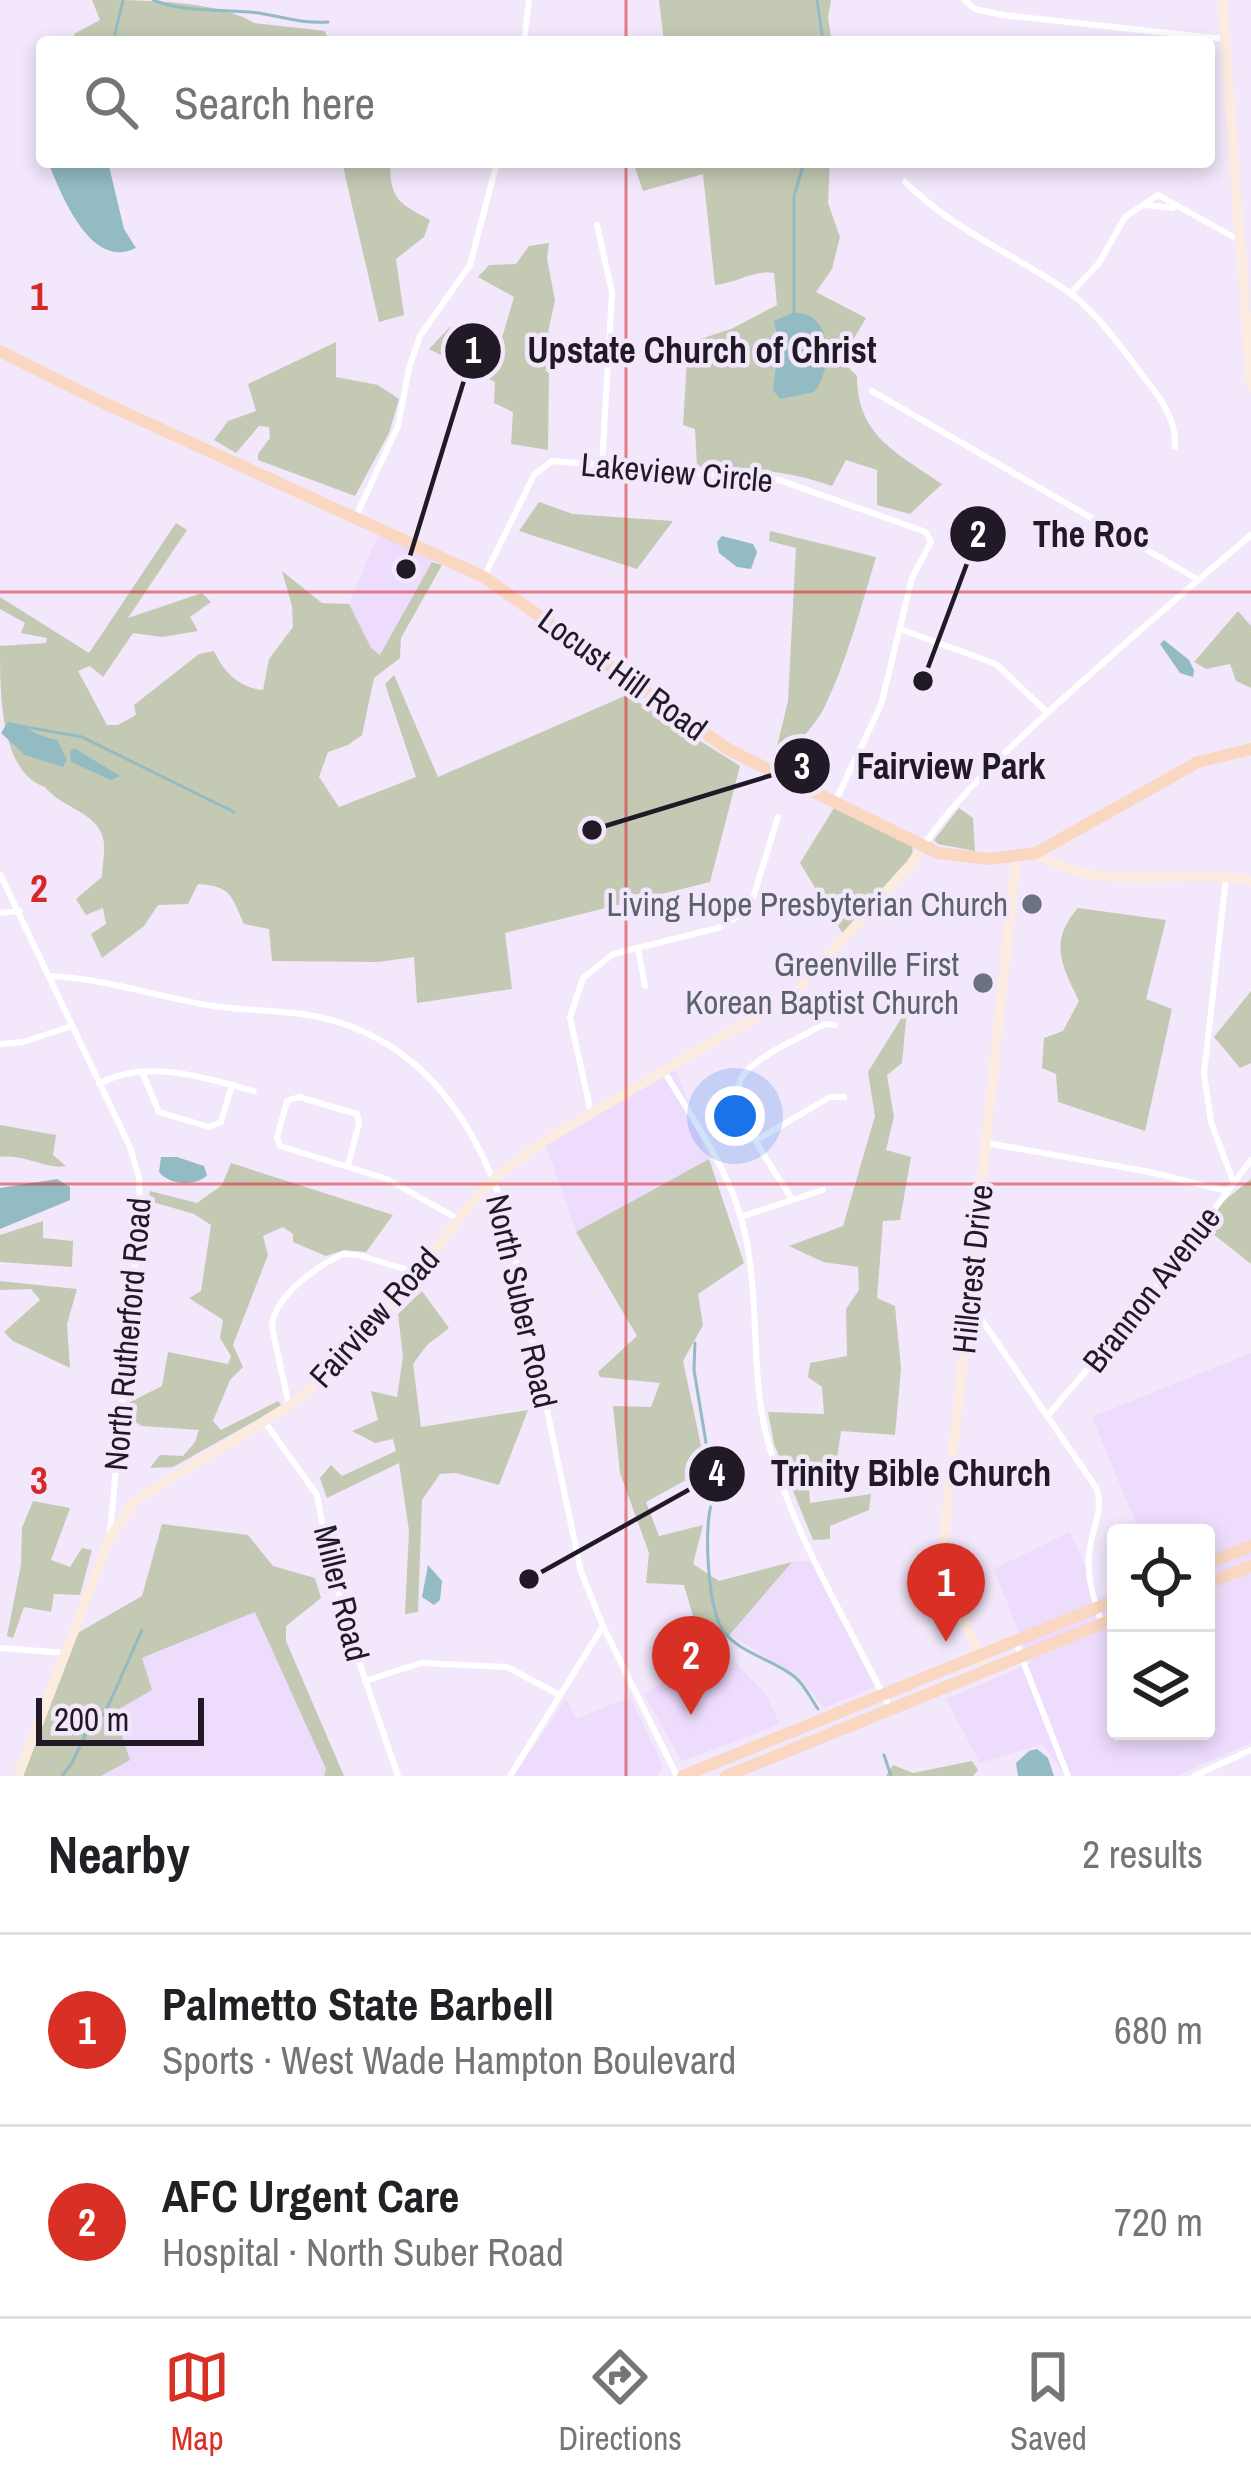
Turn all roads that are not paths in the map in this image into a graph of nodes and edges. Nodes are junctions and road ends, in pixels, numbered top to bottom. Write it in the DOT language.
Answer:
graph roads {
  1 [pos="529,0"];
  2 [pos="964,0"];
  3 [pos="1222,0"];
  4 [pos="525,36"];
  5 [pos="1198,36"];
  6 [pos="1215,38"];
  7 [pos="1226,39"];
  8 [pos="496,168"];
  9 [pos="905,182"];
  10 [pos="597,225"];
  11 [pos="1240,241"];
  12 [pos="1071,293"];
  13 [pos="3,356"];
  14 [pos="1251,386"];
  15 [pos="872,392"];
  16 [pos="1175,447"];
  17 [pos="602,465"];
  18 [pos="356,517"];
  19 [pos="1251,535"];
  20 [pos="484,577"];
  21 [pos="1197,579"];
  22 [pos="900,629"];
  23 [pos="1048,712"];
  24 [pos="1251,749"];
  25 [pos="834,803"];
  26 [pos="778,817"];
  27 [pos="923,846"];
  28 [pos="1036,853"];
  29 [pos="1016,859"];
  30 [pos="0,874"];
  31 [pos="1226,878"];
  32 [pos="1251,881"];
  33 [pos="21,911"];
  34 [pos="0,914"];
  35 [pos="638,949"];
  36 [pos="50,976"];
  37 [pos="645,986"];
  38 [pos="835,1024"];
  39 [pos="72,1026"];
  40 [pos="0,1044"];
  41 [pos="664,1071"];
  42 [pos="143,1073"];
  43 [pos="99,1084"];
  44 [pos="232,1085"];
  45 [pos="254,1091"];
  46 [pos="844,1096"];
  47 [pos="591,1113"];
  48 [pos="757,1140"];
  49 [pos="986,1143"];
  50 [pos="1251,1160"];
  51 [pos="348,1165"];
  52 [pos="493,1180"];
  53 [pos="1234,1183"];
  54 [pos="823,1190"];
  55 [pos="1227,1191"];
  56 [pos="792,1199"];
  57 [pos="740,1217"];
  58 [pos="458,1219"];
  59 [pos="418,1273"];
  60 [pos="969,1301"];
  61 [pos="289,1406"];
  62 [pos="1047,1416"];
  63 [pos="264,1421"];
  64 [pos="110,1537"];
  65 [pos="1251,1546"];
  66 [pos="1215,1560"];
  67 [pos="1251,1567"];
  68 [pos="1215,1580"];
  69 [pos="1107,1604"];
  70 [pos="1096,1608"];
  71 [pos="1107,1622"];
  72 [pos="1102,1624"];
  73 [pos="603,1626"];
  74 [pos="1015,1641"];
  75 [pos="0,1648"];
  76 [pos="67,1653"];
  77 [pos="980,1655"];
  78 [pos="1021,1656"];
  79 [pos="987,1670"];
  80 [pos="365,1681"];
  81 [pos="883,1694"];
  82 [pos="560,1695"];
  83 [pos="890,1709"];
  84 [pos="1251,1750"];
  85 [pos="18,1776"];
  86 [pos="398,1776"];
  87 [pos="510,1776"];
  88 [pos="680,1776"];
  89 [pos="725,1776"];
  90 [pos="1068,1776"];
  91 [pos="1194,1776"];
  1 -- 4 [label="street"];
  2 -- 5 [label="street"];
  3 -- 7 [label="street"];
  6 -- 7 [label="street"];
  7 -- 11 [label="street"];
  8 -- 18 [label="street"];
  9 -- 12 [label="street"];
  10 -- 17 [label="street"];
  11 -- 12 [label="street"];
  11 -- 14 [label="street"];
  12 -- 16 [label="street"];
  13 -- 18 [label="main road, Locust Hill Road"];
  15 -- 21 [label="street"];
  17 -- 20 [label="street, Lakeview Circle"];
  17 -- 22 [label="street, Lakeview Circle"];
  18 -- 20 [label="main road, Locust Hill Road"];
  19 -- 21 [label="street"];
  20 -- 25 [label="main road, Locust Hill Road"];
  21 -- 23 [label="street"];
  22 -- 23 [label="street"];
  22 -- 25 [label="street, Lakeview Circle"];
  23 -- 27 [label="street"];
  24 -- 28 [label="main road, Locust Hill Road"];
  25 -- 27 [label="main road, Locust Hill Road"];
  26 -- 35 [label="street"];
  27 -- 29 [label="main road, Locust Hill Road"];
  27 -- 41 [label="street, Fairview Road"];
  28 -- 29 [label="main road, Locust Hill Road"];
  28 -- 31 [label="street"];
  29 -- 49 [label="street, Hillcrest Drive"];
  30 -- 33 [label="street, North Rutherford Road"];
  31 -- 32 [label="street"];
  31 -- 53 [label="street"];
  33 -- 34 [label="street"];
  33 -- 36 [label="street, North Rutherford Road"];
  35 -- 37 [label="street"];
  35 -- 47 [label="street"];
  36 -- 39 [label="street, North Rutherford Road"];
  36 -- 52 [label="street, North Suber Road"];
  38 -- 48 [label="street"];
  39 -- 40 [label="street"];
  39 -- 43 [label="street, North Rutherford Road"];
  41 -- 47 [label="street, Fairview Road"];
  41 -- 57 [label="street"];
  42 -- 43 [label="street"];
  42 -- 44 [label="street"];
  42 -- 44 [label="street"];
  43 -- 64 [label="street, North Rutherford Road"];
  44 -- 45 [label="street"];
  46 -- 48 [label="street"];
  47 -- 52 [label="street, Fairview Road"];
  48 -- 56 [label="street"];
  49 -- 55 [label="street"];
  49 -- 60 [label="street, Hillcrest Drive"];
  50 -- 53 [label="street, Brannon Avenue"];
  51 -- 51 [label="street"];
  51 -- 58 [label="street"];
  52 -- 58 [label="street, Fairview Road"];
  52 -- 73 [label="street, North Suber Road"];
  53 -- 55 [label="street, Brannon Avenue"];
  54 -- 56 [label="street"];
  55 -- 62 [label="street, Brannon Avenue"];
  56 -- 57 [label="street"];
  57 -- 81 [label="street"];
  58 -- 59 [label="street, Fairview Road"];
  59 -- 61 [label="street, Fairview Road"];
  59 -- 61 [label="street"];
  60 -- 62 [label="street"];
  60 -- 77 [label="street, Hillcrest Drive"];
  61 -- 63 [label="street, Fairview Road"];
  62 -- 70 [label="street"];
  63 -- 64 [label="street, Fairview Road"];
  63 -- 80 [label="street, Miller Road"];
  64 -- 76 [label="street, Fairview Road"];
  65 -- 66 [label="main road"];
  67 -- 68 [label="main road"];
  69 -- 70 [label="main road"];
  70 -- 72 [label="street"];
  70 -- 74 [label="main road"];
  71 -- 72 [label="main road"];
  72 -- 78 [label="main road"];
  73 -- 82 [label="street"];
  73 -- 88 [label="street, North Suber Road"];
  74 -- 77 [label="main road"];
  74 -- 78 [label="street"];
  75 -- 76 [label="street"];
  76 -- 85 [label="street, Fairview Road"];
  77 -- 79 [label="street, Hillcrest Drive"];
  77 -- 81 [label="main road"];
  78 -- 79 [label="main road"];
  78 -- 90 [label="street"];
  79 -- 83 [label="main road"];
  80 -- 82 [label="street"];
  80 -- 86 [label="street, Miller Road"];
  81 -- 83 [label="street"];
  81 -- 88 [label="main road"];
  82 -- 87 [label="street"];
  83 -- 89 [label="main road"];
  84 -- 91 [label="street"];
}
